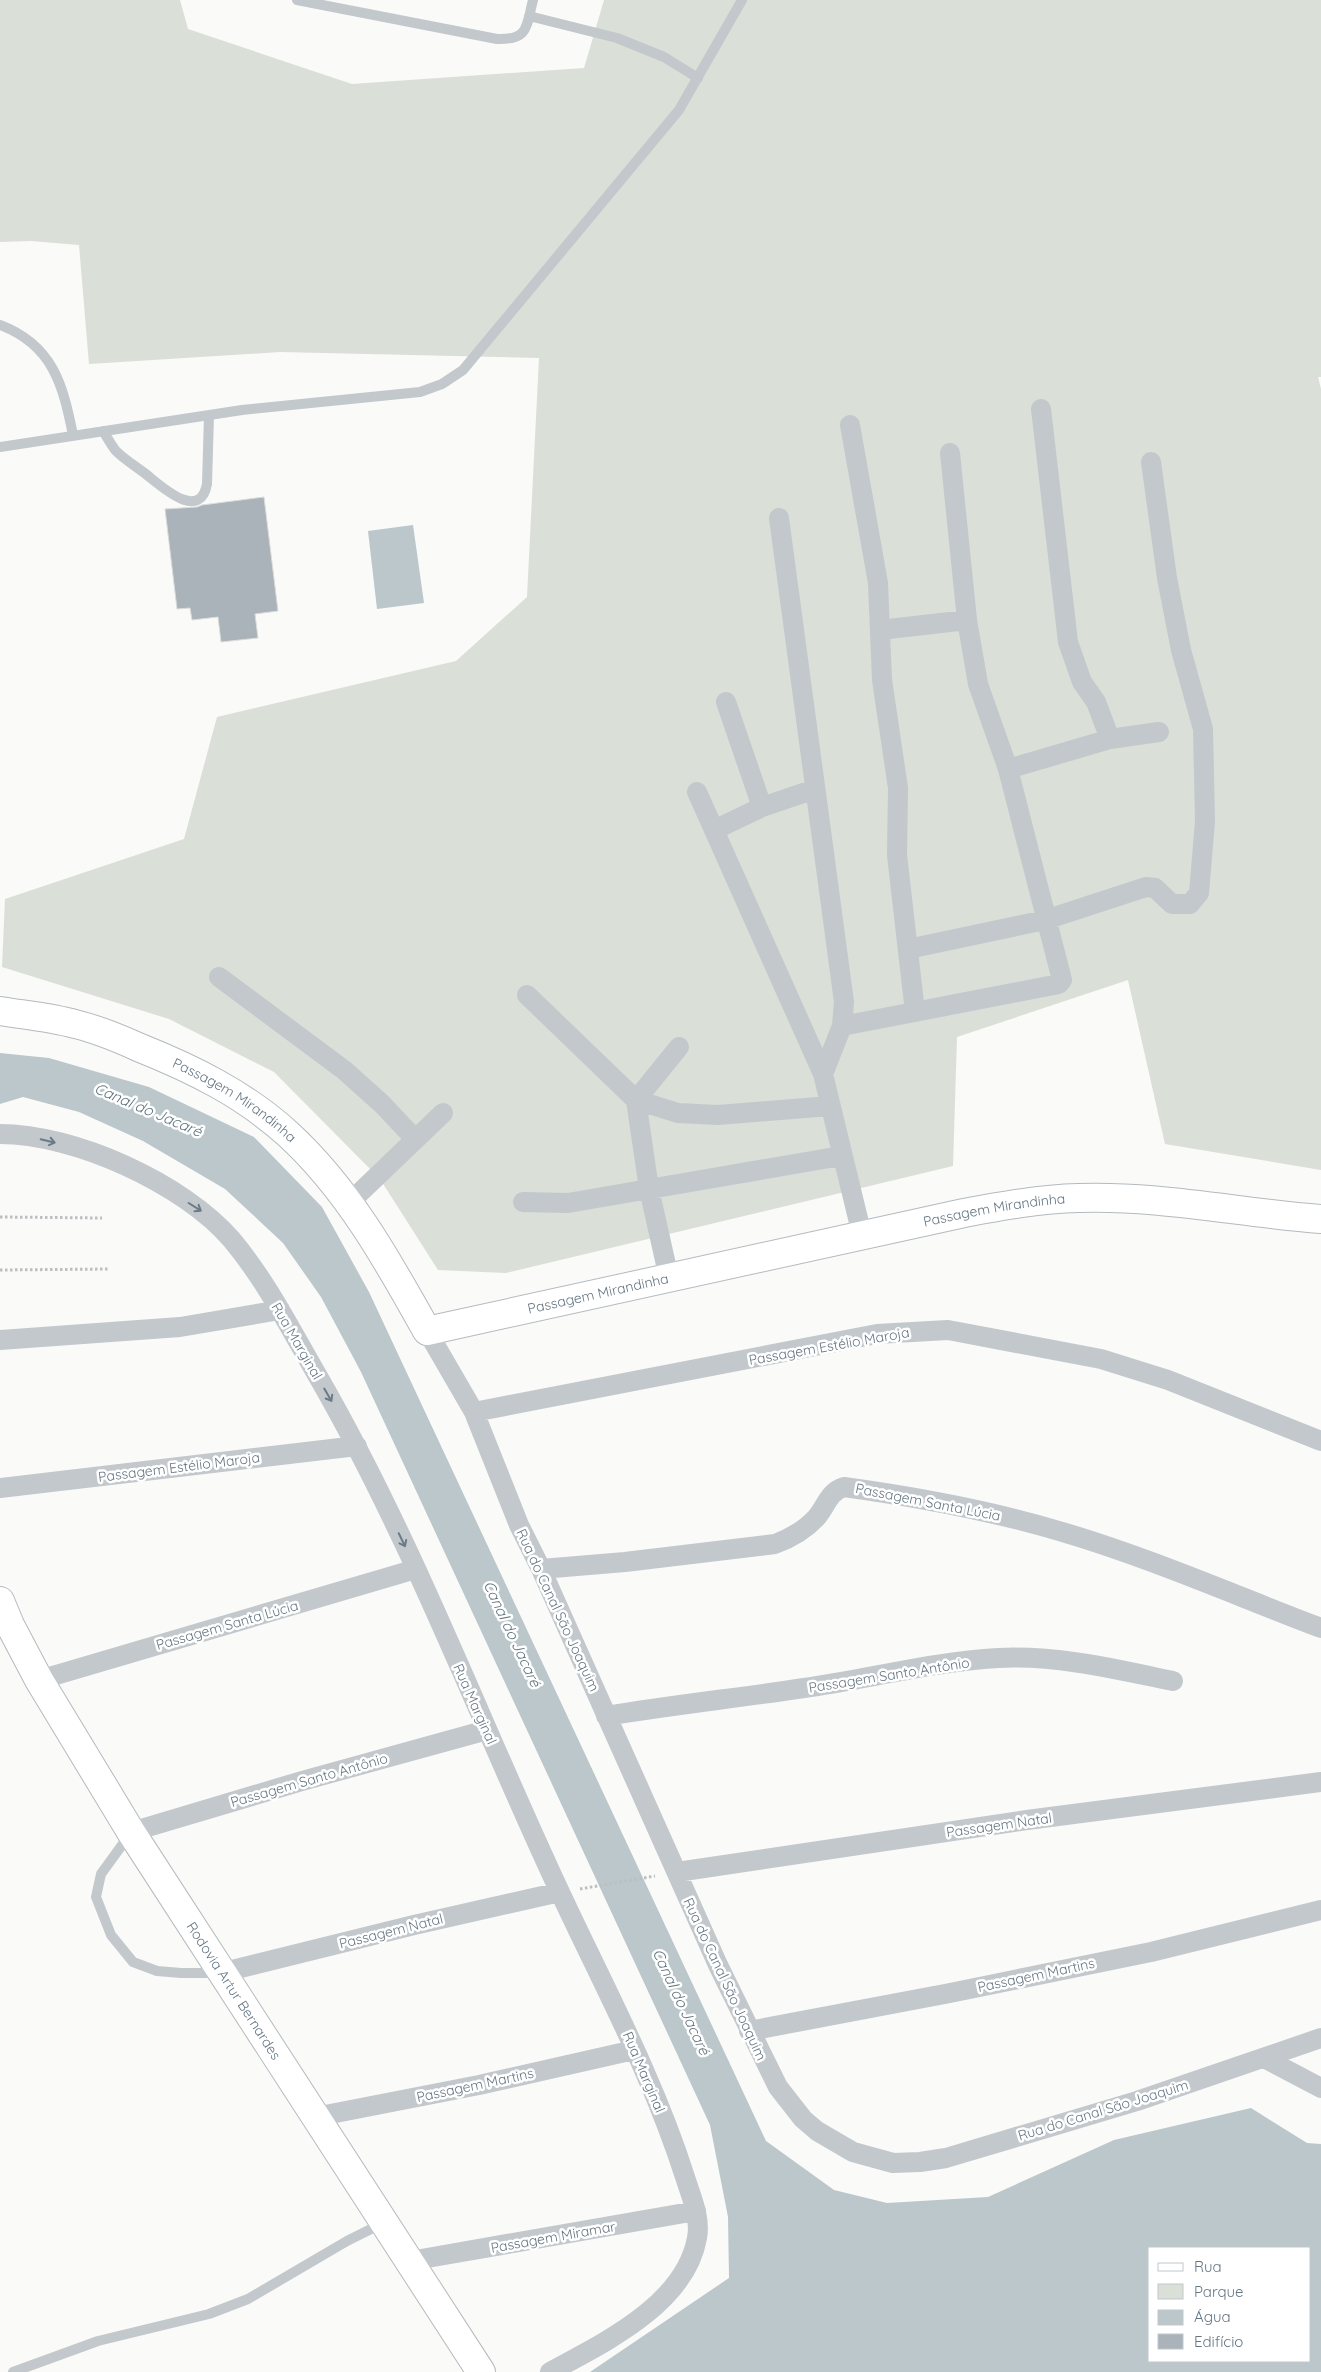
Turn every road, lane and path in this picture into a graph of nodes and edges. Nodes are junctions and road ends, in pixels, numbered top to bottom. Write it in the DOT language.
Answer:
graph roads {
  1 [pos="297,0"];
  2 [pos="533,0"];
  3 [pos="742,0"];
  4 [pos="529,16"];
  5 [pos="698,78"];
  6 [pos="0,325"];
  7 [pos="1041,408"];
  8 [pos="209,415"];
  9 [pos="850,425"];
  10 [pos="104,431"];
  11 [pos="73,435"];
  12 [pos="0,447"];
  13 [pos="950,453"];
  14 [pos="1151,462"];
  15 [pos="779,518"];
  16 [pos="967,620"];
  17 [pos="880,630"];
  18 [pos="726,702"];
  19 [pos="1159,732"];
  20 [pos="1110,739"];
  21 [pos="1008,769"];
  22 [pos="816,788"];
  23 [pos="697,792"];
  24 [pos="762,807"];
  25 [pos="714,830"];
  26 [pos="1045,920"];
  27 [pos="908,949"];
  28 [pos="219,977"];
  29 [pos="527,995"];
  30 [pos="0,1012"];
  31 [pos="915,1012"];
  32 [pos="842,1026"];
  33 [pos="679,1047"];
  34 [pos="823,1074"];
  35 [pos="636,1100"];
  36 [pos="830,1106"];
  37 [pos="443,1113"];
  38 [pos="0,1134"];
  39 [pos="415,1140"];
  40 [pos="841,1156"];
  41 [pos="649,1189"];
  42 [pos="523,1202"];
  43 [pos="349,1203"];
  44 [pos="0,1217"];
  45 [pos="102,1218"];
  46 [pos="1321,1219"];
  47 [pos="862,1235"];
  48 [pos="109,1269"];
  49 [pos="0,1270"];
  50 [pos="670,1278"];
  51 [pos="280,1310"];
  52 [pos="427,1331"];
  53 [pos="0,1340"];
  54 [pos="474,1412"];
  55 [pos="1321,1441"];
  56 [pos="357,1446"];
  57 [pos="0,1488"];
  58 [pos="416,1569"];
  59 [pos="541,1569"];
  60 [pos="0,1601"];
  61 [pos="1321,1628"];
  62 [pos="39,1680"];
  63 [pos="1173,1682"];
  64 [pos="606,1716"];
  65 [pos="487,1730"];
  66 [pos="1321,1782"];
  67 [pos="131,1832"];
  68 [pos="667,1874"];
  69 [pos="566,1891"];
  70 [pos="1321,1910"];
  71 [pos="224,1972"];
  72 [pos="750,2031"];
  73 [pos="1321,2038"];
  74 [pos="634,2050"];
  75 [pos="1264,2058"];
  76 [pos="1321,2088"];
  77 [pos="315,2117"];
  78 [pos="696,2211"];
  79 [pos="384,2222"];
  80 [pos="410,2261"];
  81 [pos="13,2372"];
  82 [pos="481,2372"];
  83 [pos="550,2372"];
  1 -- 4 [label="lane"];
  2 -- 4 [label="lane"];
  3 -- 5 [label="lane"];
  4 -- 5 [label="lane"];
  5 -- 8 [label="lane"];
  6 -- 11 [label="lane"];
  7 -- 20 [label="street"];
  8 -- 10 [label="lane"];
  8 -- 10 [label="lane"];
  9 -- 17 [label="street"];
  10 -- 11 [label="lane"];
  11 -- 12 [label="lane"];
  13 -- 16 [label="street"];
  14 -- 26 [label="street"];
  15 -- 22 [label="street"];
  16 -- 17 [label="street"];
  16 -- 21 [label="street"];
  17 -- 27 [label="street"];
  18 -- 24 [label="street"];
  19 -- 20 [label="street"];
  20 -- 21 [label="street"];
  21 -- 26 [label="street"];
  22 -- 24 [label="street"];
  22 -- 32 [label="street"];
  23 -- 25 [label="street"];
  24 -- 25 [label="street"];
  25 -- 34 [label="street"];
  26 -- 27 [label="street"];
  26 -- 31 [label="street"];
  27 -- 31 [label="street"];
  28 -- 39 [label="street"];
  29 -- 35 [label="street"];
  30 -- 43 [label="street, Passagem Mirandinha"];
  31 -- 32 [label="street"];
  32 -- 34 [label="street"];
  33 -- 35 [label="street"];
  34 -- 36 [label="street"];
  35 -- 36 [label="street"];
  35 -- 41 [label="street"];
  36 -- 40 [label="street"];
  37 -- 39 [label="street"];
  38 -- 51 [label="street, Rua Marginal, one-way"];
  39 -- 43 [label="street"];
  40 -- 41 [label="street"];
  40 -- 47 [label="street"];
  41 -- 42 [label="street"];
  41 -- 50 [label="street"];
  43 -- 52 [label="street, Passagem Mirandinha"];
  44 -- 45 [label="path"];
  46 -- 47 [label="street, Passagem Mirandinha"];
  47 -- 50 [label="street, Passagem Mirandinha"];
  48 -- 49 [label="path"];
  50 -- 52 [label="street, Passagem Mirandinha"];
  51 -- 53 [label="street"];
  51 -- 56 [label="street, Rua Marginal, one-way"];
  52 -- 54 [label="street, Rua do Canal São Joaquim"];
  54 -- 55 [label="street, Passagem Estélio Maroja"];
  54 -- 59 [label="street, Rua do Canal São Joaquim"];
  56 -- 57 [label="street, Passagem Estélio Maroja"];
  56 -- 58 [label="street, Rua Marginal, one-way"];
  58 -- 62 [label="street, Passagem Santa Lúcia"];
  58 -- 65 [label="street, Rua Marginal"];
  59 -- 61 [label="street, Passagem Santa Lúcia"];
  59 -- 64 [label="street, Rua do Canal São Joaquim"];
  60 -- 62 [label="street, Rodovia Artur Bernardes"];
  62 -- 67 [label="street, Rodovia Artur Bernardes"];
  63 -- 64 [label="street, Passagem Santo Antônio"];
  64 -- 68 [label="street, Rua do Canal São Joaquim"];
  65 -- 67 [label="street, Passagem Santo Antônio"];
  65 -- 69 [label="street, Rua Marginal"];
  66 -- 68 [label="street, Passagem Natal"];
  67 -- 71 [label="street, Rodovia Artur Bernardes"];
  67 -- 71 [label="lane"];
  68 -- 69 [label="path"];
  68 -- 72 [label="street, Rua do Canal São Joaquim"];
  69 -- 71 [label="street, Passagem Natal"];
  69 -- 74 [label="street, Rua Marginal"];
  70 -- 72 [label="street, Passagem Martins"];
  71 -- 77 [label="street, Rodovia Artur Bernardes"];
  72 -- 75 [label="street, Rua do Canal São Joaquim"];
  73 -- 75 [label="street"];
  74 -- 77 [label="street, Passagem Martins"];
  74 -- 78 [label="street, Rua Marginal"];
  75 -- 76 [label="street"];
  77 -- 79 [label="street, Rodovia Artur Bernardes"];
  78 -- 80 [label="street, Passagem Miramar"];
  78 -- 83 [label="street, Rua Marginal"];
  79 -- 80 [label="street, Rodovia Artur Bernardes"];
  79 -- 81 [label="lane"];
  80 -- 82 [label="street, Rodovia Artur Bernardes"];
}
